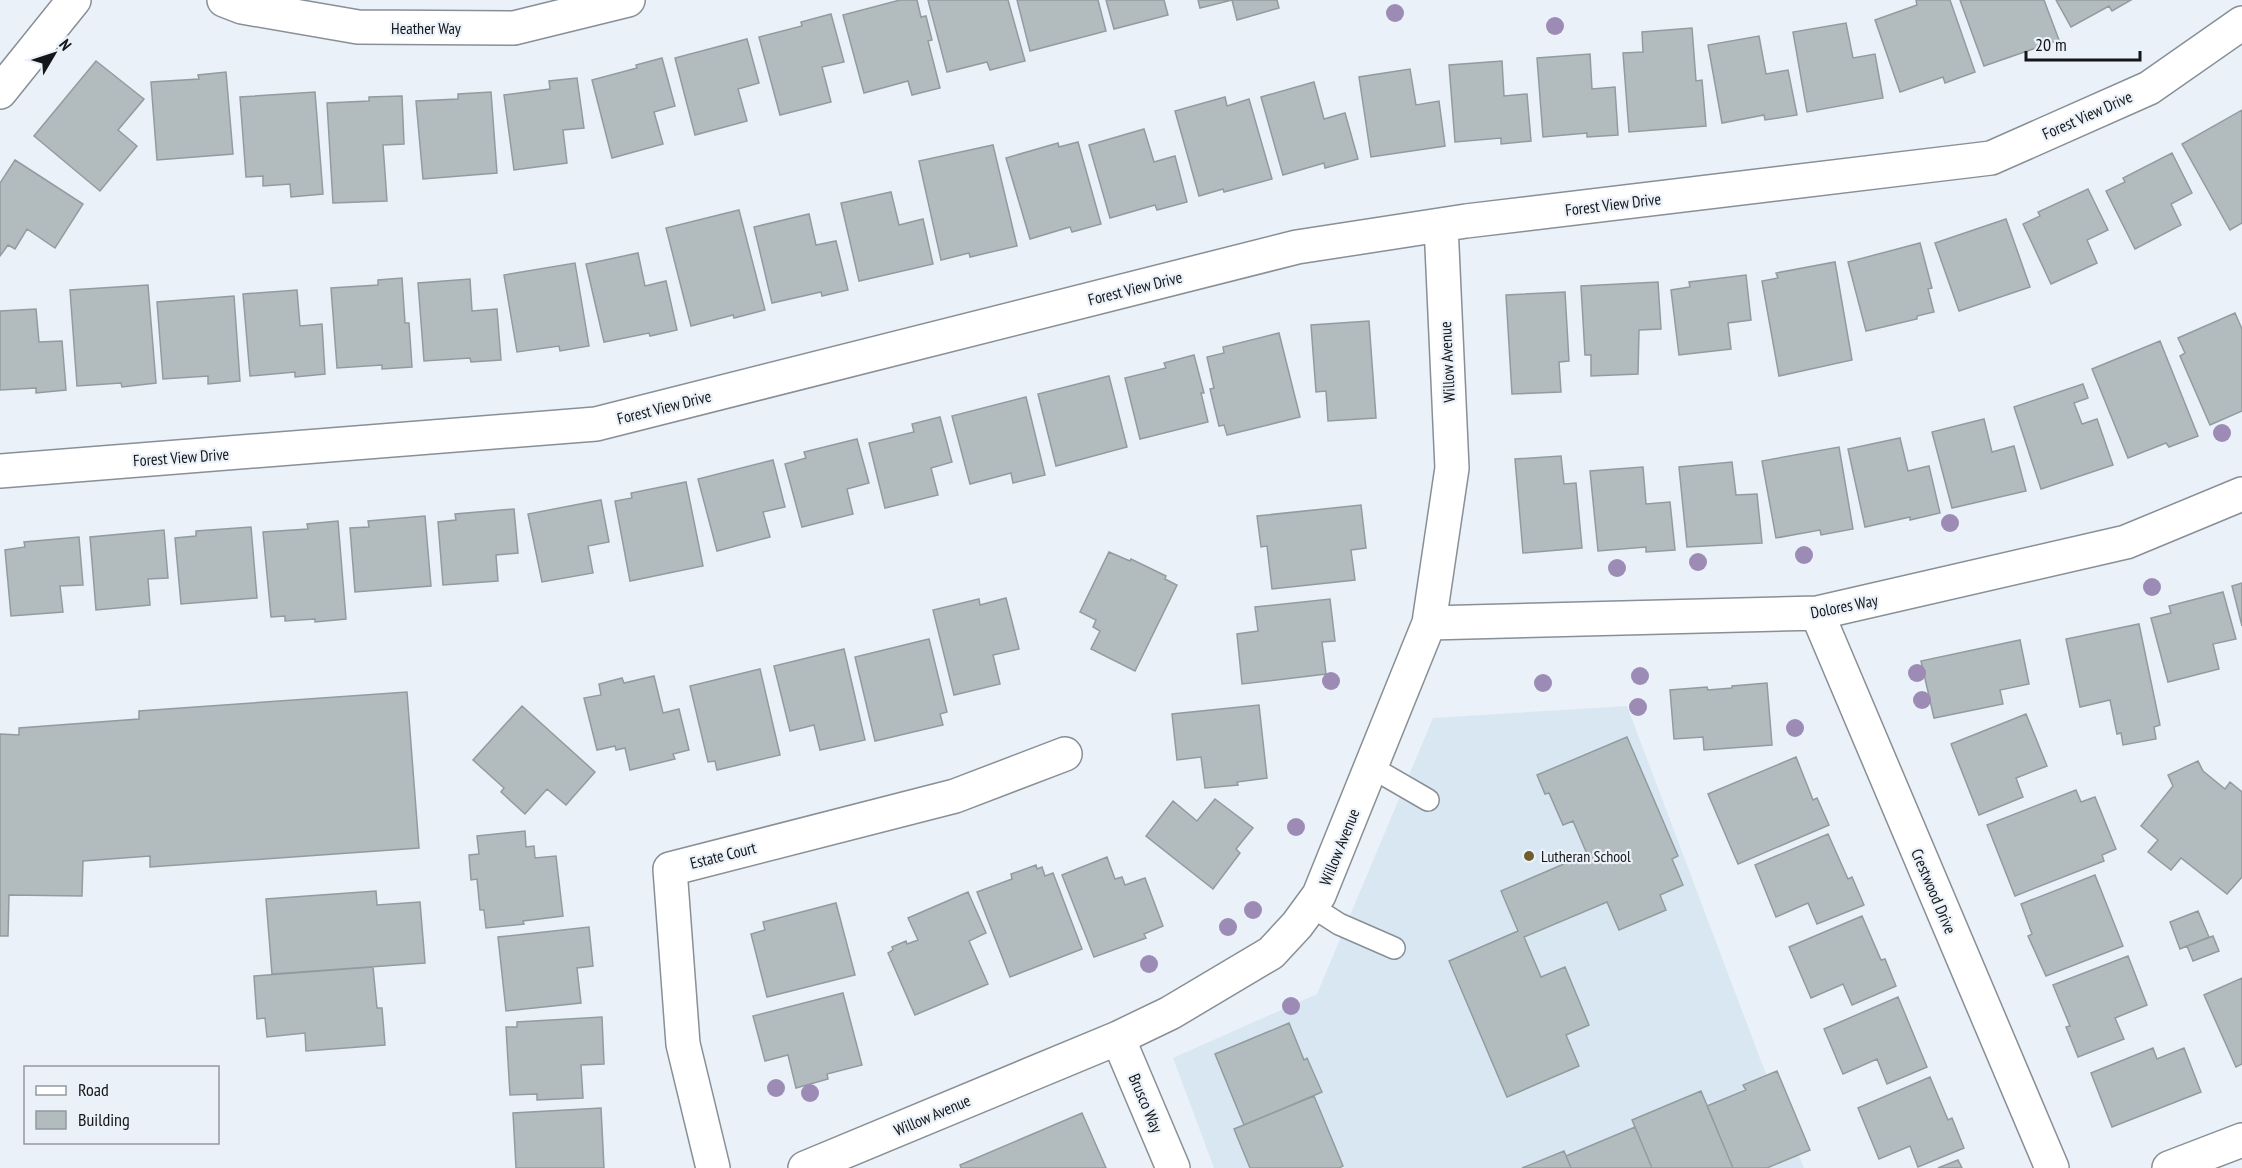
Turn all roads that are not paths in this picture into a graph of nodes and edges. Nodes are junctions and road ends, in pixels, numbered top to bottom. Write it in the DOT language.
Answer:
graph roads {
  1 [pos="74,0"];
  2 [pos="224,0"];
  3 [pos="628,0"];
  4 [pos="2242,23"];
  5 [pos="0,92"];
  6 [pos="1441,225"];
  7 [pos="0,471"];
  8 [pos="2242,494"];
  9 [pos="1817,613"];
  10 [pos="1429,623"];
  11 [pos="1065,754"];
  12 [pos="1371,767"];
  13 [pos="1428,800"];
  14 [pos="1311,906"];
  15 [pos="1394,948"];
  16 [pos="1118,1038"];
  17 [pos="2242,1140"];
  18 [pos="713,1168"];
  19 [pos="805,1168"];
  20 [pos="1173,1168"];
  21 [pos="2052,1168"];
  22 [pos="2169,1168"];
  1 -- 5 [label="street"];
  2 -- 3 [label="street, Heather Way"];
  4 -- 6 [label="street, Forest View Drive"];
  6 -- 7 [label="street, Forest View Drive"];
  6 -- 10 [label="street, Willow Avenue"];
  8 -- 9 [label="street, Dolores Way"];
  9 -- 10 [label="street, Dolores Way"];
  9 -- 21 [label="street, Crestwood Drive"];
  10 -- 12 [label="street, Willow Avenue"];
  11 -- 18 [label="street, Estate Court"];
  12 -- 13 [label="lane"];
  12 -- 14 [label="street, Willow Avenue"];
  14 -- 15 [label="lane"];
  14 -- 16 [label="street, Willow Avenue"];
  16 -- 19 [label="street, Willow Avenue"];
  16 -- 20 [label="street, Brusco Way"];
  17 -- 22 [label="street"];
}
